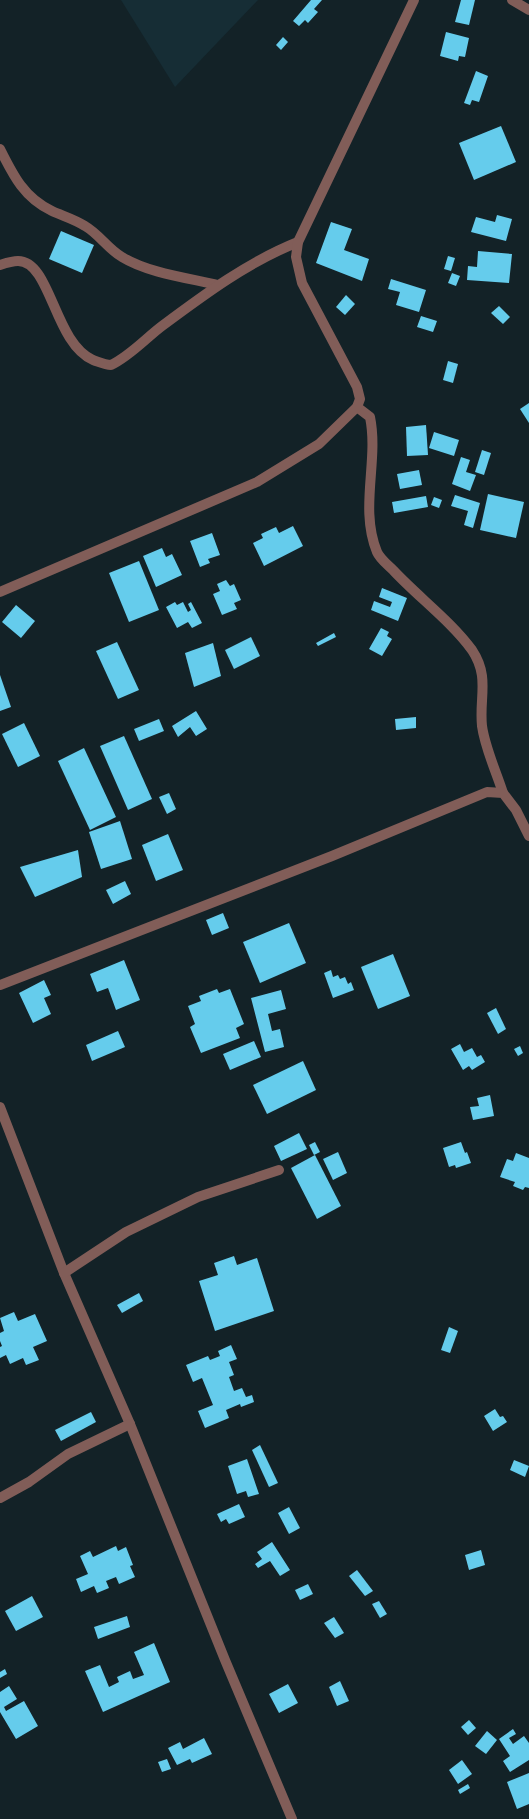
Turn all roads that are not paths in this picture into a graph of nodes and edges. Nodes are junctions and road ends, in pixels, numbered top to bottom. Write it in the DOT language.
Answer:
graph roads {
  1 [pos="414,0"];
  2 [pos="512,0"];
  3 [pos="529,10"];
  4 [pos="0,149"];
  5 [pos="298,242"];
  6 [pos="0,265"];
  7 [pos="218,285"];
  8 [pos="357,407"];
  9 [pos="0,592"];
  10 [pos="503,793"];
  11 [pos="529,836"];
  12 [pos="0,985"];
  13 [pos="0,1107"];
  14 [pos="2,1118"];
  15 [pos="279,1170"];
  16 [pos="64,1273"];
  17 [pos="130,1424"];
  18 [pos="0,1498"];
  19 [pos="292,1819"];
  1 -- 5 [label="street"];
  2 -- 3 [label="street"];
  4 -- 7 [label="street"];
  5 -- 7 [label="street"];
  5 -- 8 [label="street"];
  6 -- 7 [label="street"];
  8 -- 9 [label="street"];
  8 -- 10 [label="street"];
  10 -- 11 [label="street"];
  10 -- 12 [label="street"];
  13 -- 14 [label="street"];
  14 -- 16 [label="street"];
  15 -- 16 [label="street"];
  16 -- 17 [label="street"];
  17 -- 18 [label="street"];
  17 -- 19 [label="street"];
}
